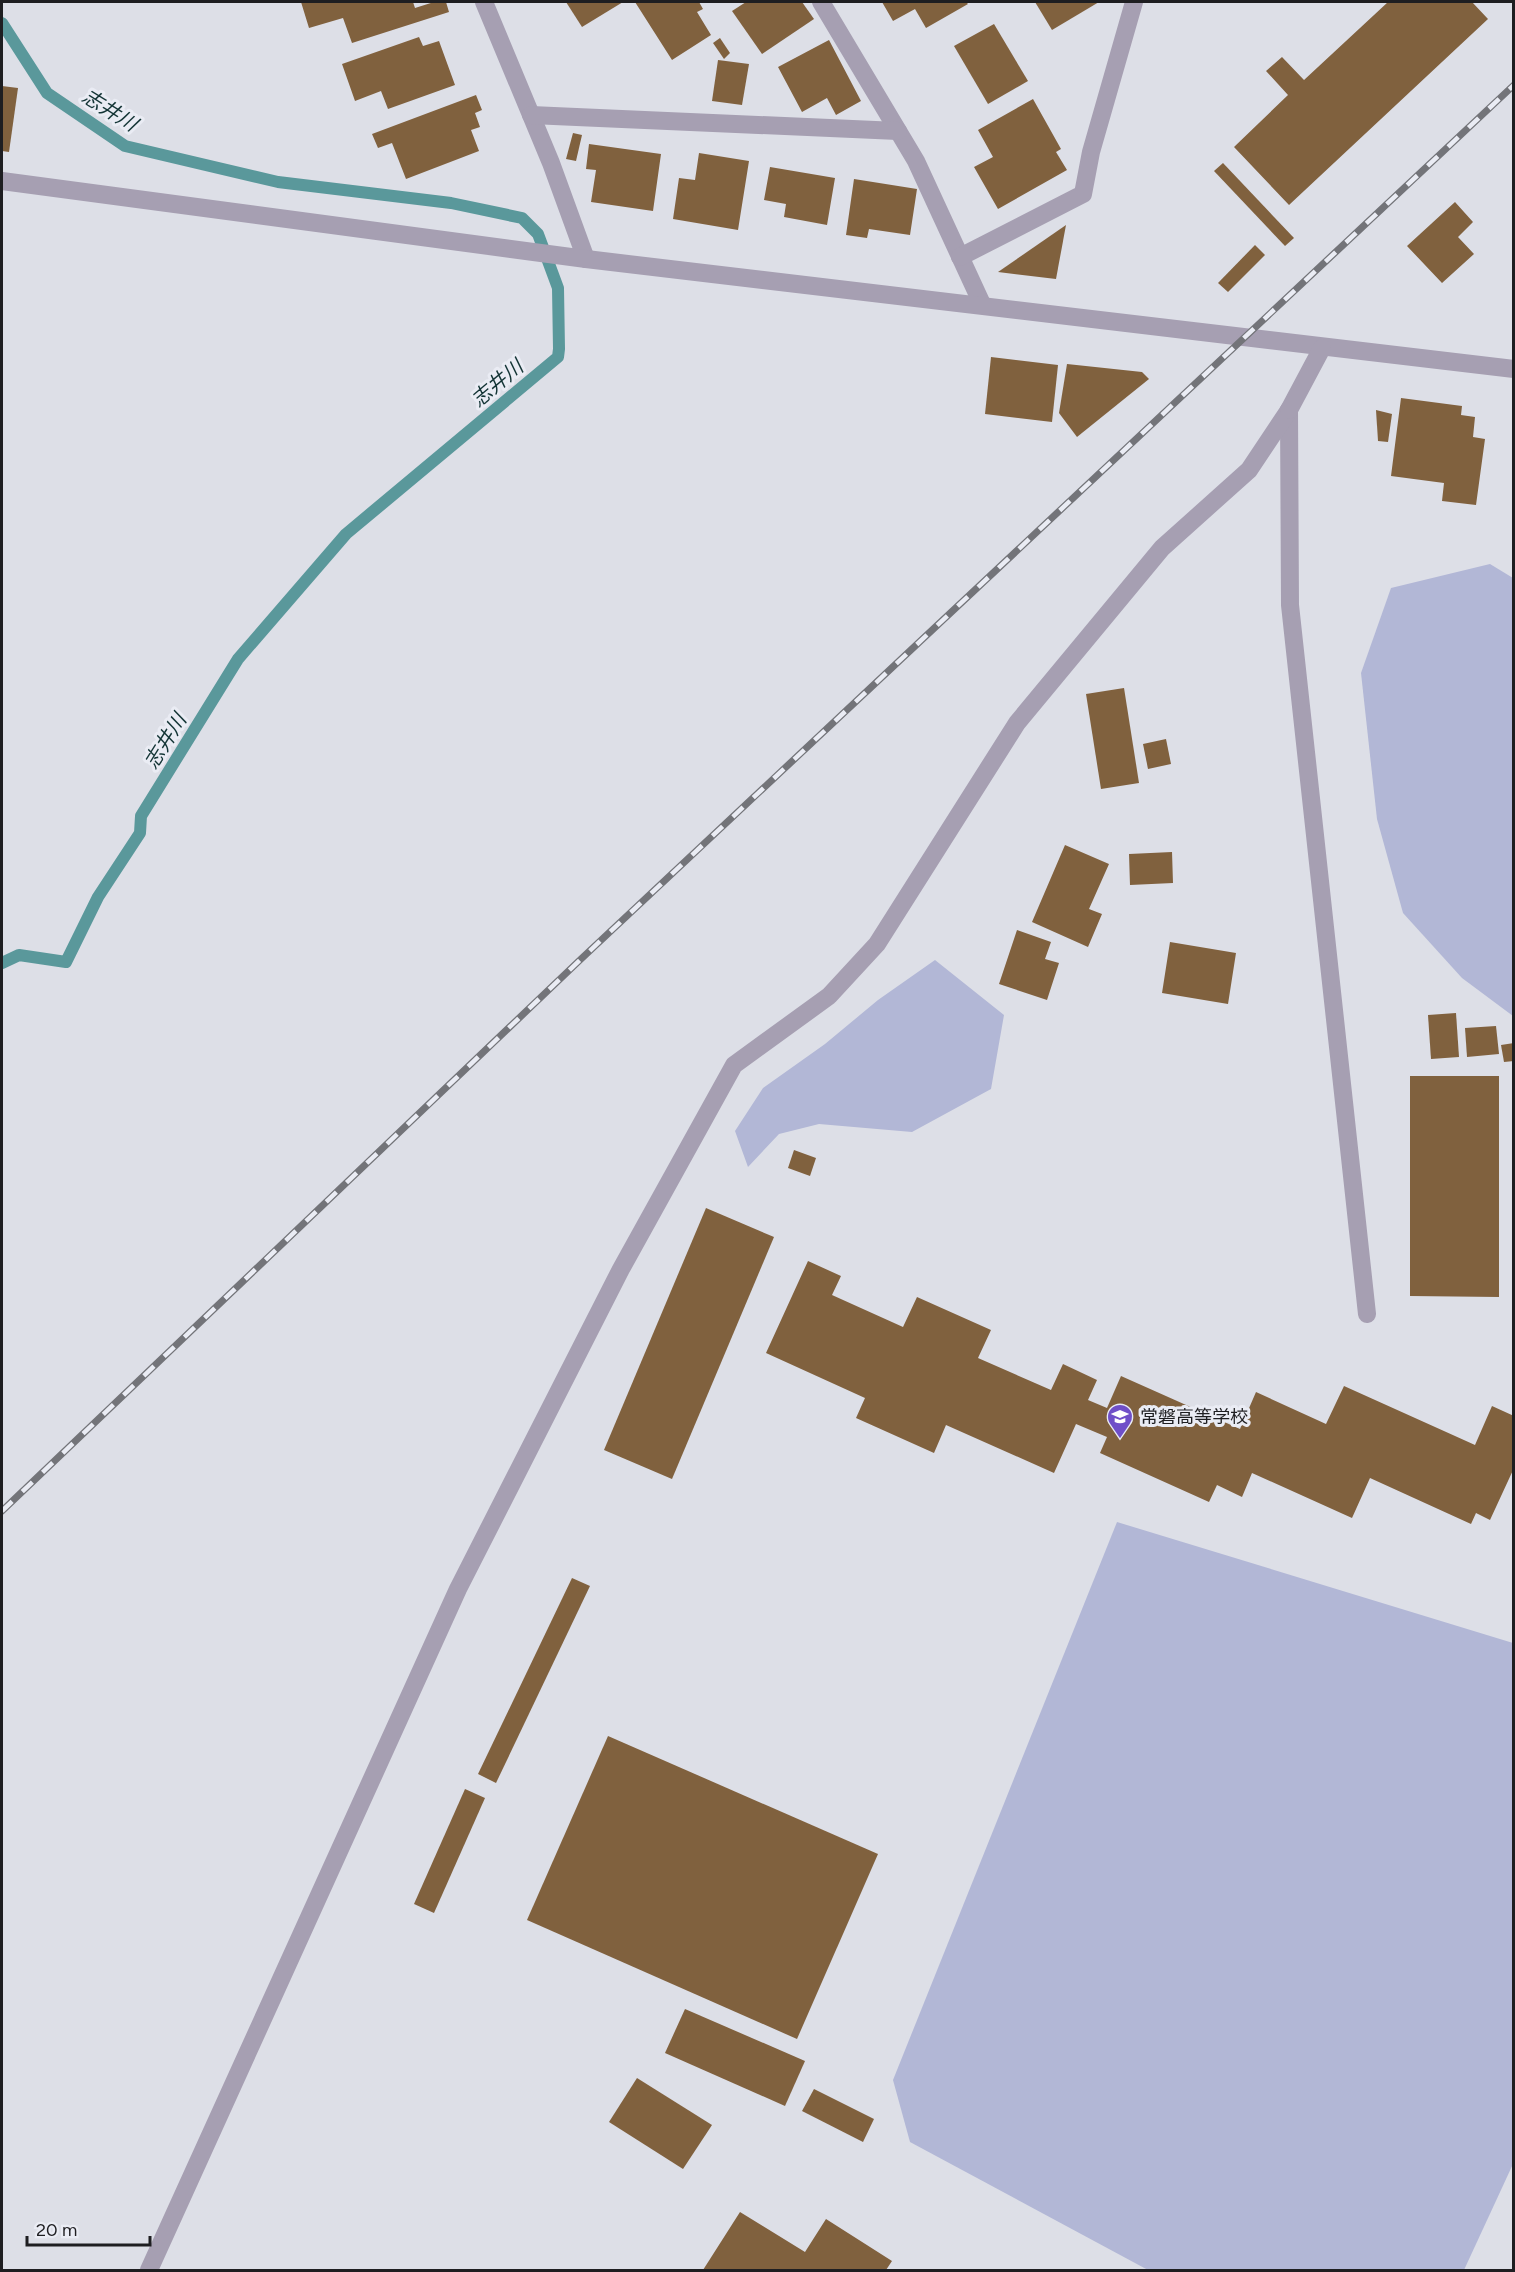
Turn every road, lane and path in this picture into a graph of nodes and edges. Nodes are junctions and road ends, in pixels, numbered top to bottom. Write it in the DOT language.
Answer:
graph roads {
  1 [pos="484,2"];
  2 [pos="821,2"];
  3 [pos="1134,2"];
  4 [pos="531,115"];
  5 [pos="898,131"];
  6 [pos="2,181"];
  7 [pos="960,257"];
  8 [pos="586,259"];
  9 [pos="982,304"];
  10 [pos="1322,348"];
  11 [pos="1514,369"];
  12 [pos="1289,410"];
  13 [pos="1367,1314"];
  14 [pos="149,2271"];
  1 -- 4 [label="street"];
  2 -- 5 [label="street"];
  3 -- 7 [label="street"];
  4 -- 5 [label="street"];
  4 -- 8 [label="street"];
  5 -- 7 [label="street"];
  6 -- 8 [label="street"];
  7 -- 9 [label="street"];
  8 -- 9 [label="street"];
  9 -- 10 [label="street"];
  10 -- 11 [label="street"];
  10 -- 12 [label="street"];
  12 -- 13 [label="street"];
  12 -- 14 [label="street"];
}
